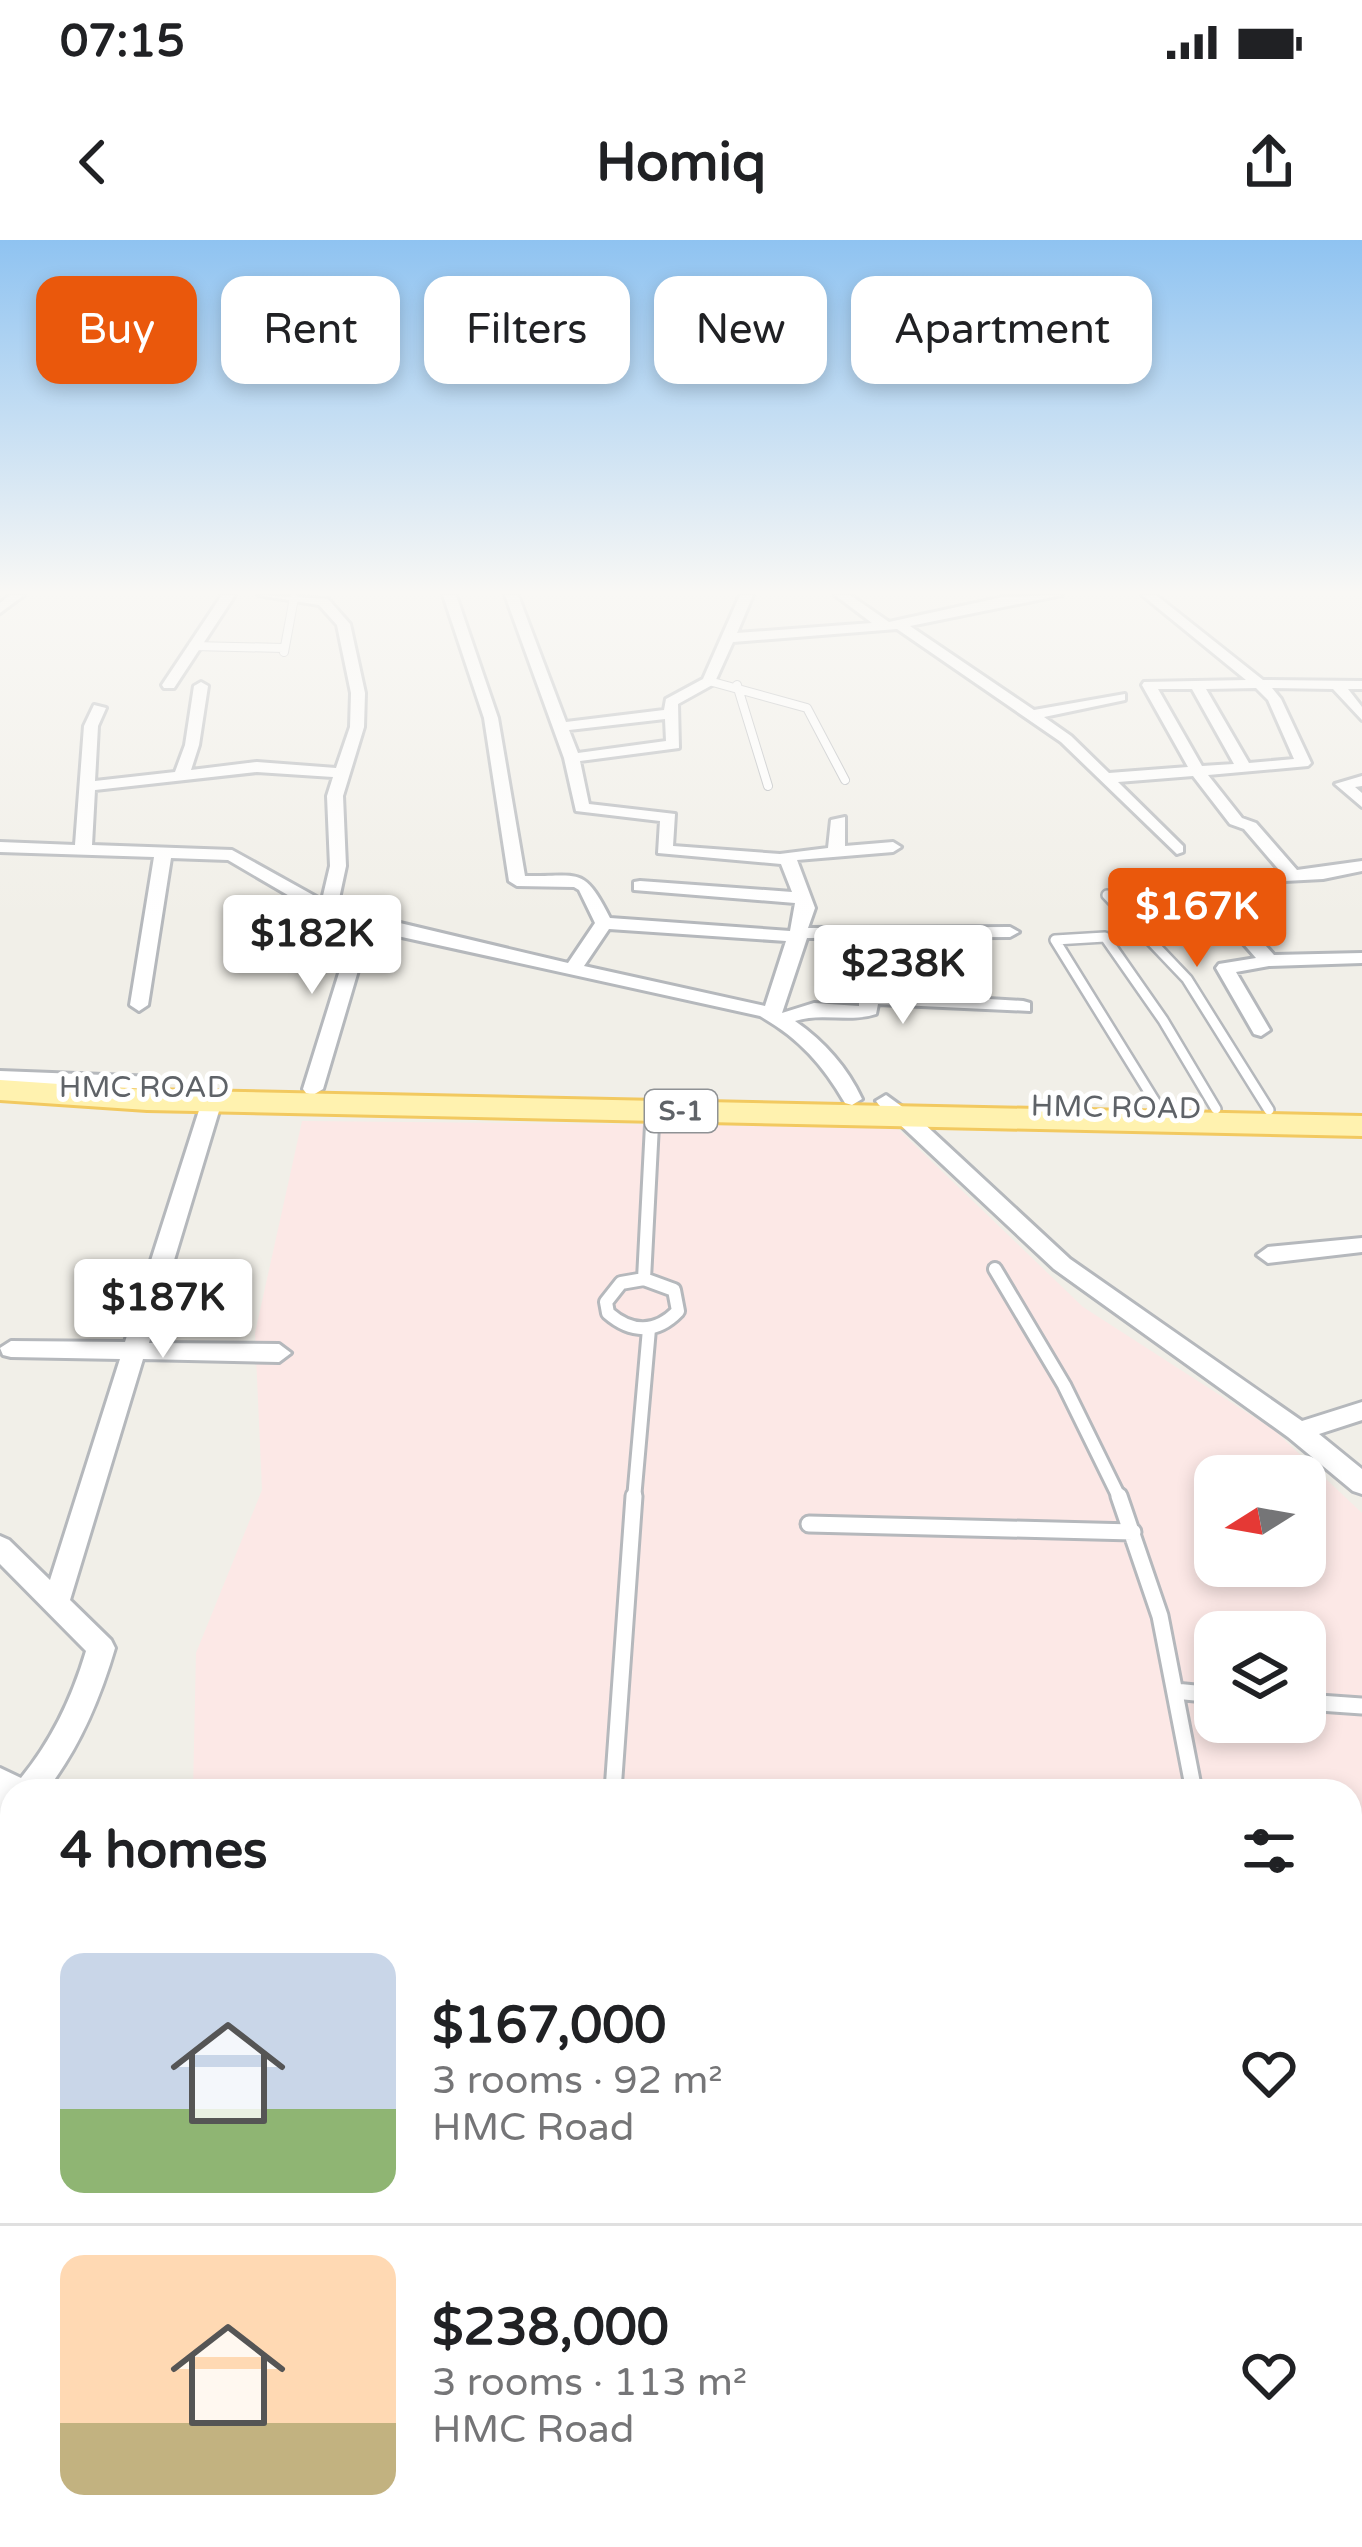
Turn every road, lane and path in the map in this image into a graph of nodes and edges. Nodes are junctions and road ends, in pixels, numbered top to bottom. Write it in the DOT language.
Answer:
graph roads {
  1 [pos="198,703"];
  2 [pos="358,703"];
  3 [pos="486,703"];
  4 [pos="552,703"];
  5 [pos="673,703"];
  6 [pos="741,703"];
  7 [pos="786,703"];
  8 [pos="1015,703"];
  9 [pos="1093,703"];
  10 [pos="1159,703"];
  11 [pos="1207,703"];
  12 [pos="1276,703"];
  13 [pos="99,708"];
  14 [pos="671,714"];
  15 [pos="1033,715"];
  16 [pos="561,727"];
  17 [pos="572,758"];
  18 [pos="1244,768"];
  19 [pos="1198,772"];
  20 [pos="341,773"];
  21 [pos="181,777"];
  22 [pos="1107,778"];
  23 [pos="845,780"];
  24 [pos="1362,781"];
  25 [pos="91,786"];
  26 [pos="769,786"];
  27 [pos="1362,802"];
  28 [pos="839,820"];
  29 [pos="0,847"];
  30 [pos="893,847"];
  31 [pos="1178,849"];
  32 [pos="836,850"];
  33 [pos="83,852"];
  34 [pos="163,854"];
  35 [pos="786,860"];
  36 [pos="1362,866"];
  37 [pos="1293,876"];
  38 [pos="1197,880"];
  39 [pos="1173,882"];
  40 [pos="640,886"];
  41 [pos="1107,895"];
  42 [pos="801,898"];
  43 [pos="328,910"];
  44 [pos="364,922"];
  45 [pos="604,922"];
  46 [pos="1010,932"];
  47 [pos="800,935"];
  48 [pos="1362,958"];
  49 [pos="1269,961"];
  50 [pos="574,968"];
  51 [pos="140,1005"];
  52 [pos="1023,1006"];
  53 [pos="776,1017"];
  54 [pos="1261,1030"];
  55 [pos="0,1077"];
  56 [pos="314,1089"];
  57 [pos="0,1092"];
  58 [pos="152,1092"];
  59 [pos="852,1100"];
  60 [pos="212,1101"];
  61 [pos="654,1103"];
  62 [pos="1160,1108"];
  63 [pos="895,1109"];
  64 [pos="1216,1109"];
  65 [pos="1269,1110"];
  66 [pos="1362,1112"];
  67 [pos="1362,1126"];
  68 [pos="1362,1245"];
  69 [pos="1268,1255"];
  70 [pos="995,1269"];
  71 [pos="644,1279"];
  72 [pos="650,1329"];
  73 [pos="10,1349"];
  74 [pos="135,1350"];
  75 [pos="279,1353"];
  76 [pos="1362,1411"];
  77 [pos="1300,1431"];
  78 [pos="1362,1484"];
  79 [pos="809,1523"];
  80 [pos="1132,1532"];
  81 [pos="0,1547"];
  82 [pos="56,1603"];
  83 [pos="1174,1691"];
  84 [pos="1194,1693"];
  85 [pos="1326,1703"];
  86 [pos="1362,1706"];
  87 [pos="38,1779"];
  88 [pos="614,1779"];
  89 [pos="1192,1779"];
  1 -- 21 [label="street"];
  2 -- 20 [label="street"];
  3 -- 45 [label="street"];
  4 -- 16 [label="street"];
  5 -- 14 [label="street"];
  6 -- 26 [label="lane"];
  7 -- 23 [label="lane"];
  8 -- 15 [label="street"];
  9 -- 15 [label="street"];
  10 -- 19 [label="street"];
  11 -- 18 [label="street"];
  12 -- 18 [label="street"];
  13 -- 25 [label="street"];
  14 -- 16 [label="street"];
  14 -- 17 [label="street"];
  15 -- 22 [label="street"];
  16 -- 17 [label="street"];
  17 -- 35 [label="street"];
  18 -- 19 [label="street"];
  19 -- 22 [label="street"];
  19 -- 37 [label="street"];
  20 -- 21 [label="street"];
  20 -- 43 [label="street"];
  21 -- 25 [label="street"];
  22 -- 31 [label="street"];
  24 -- 27 [label="street"];
  25 -- 33 [label="street"];
  28 -- 32 [label="street"];
  29 -- 33 [label="street"];
  30 -- 32 [label="street"];
  32 -- 35 [label="street"];
  33 -- 34 [label="street"];
  34 -- 43 [label="street"];
  34 -- 51 [label="street"];
  35 -- 42 [label="street"];
  36 -- 37 [label="street"];
  37 -- 38 [label="street"];
  38 -- 39 [label="street"];
  38 -- 49 [label="street"];
  40 -- 42 [label="street"];
  41 -- 65 [label="lane"];
  42 -- 47 [label="street"];
  43 -- 44 [label="street"];
  44 -- 50 [label="street"];
  44 -- 56 [label="street"];
  45 -- 47 [label="street"];
  45 -- 50 [label="street"];
  46 -- 47 [label="street"];
  47 -- 53 [label="street"];
  48 -- 49 [label="street"];
  49 -- 54 [label="street"];
  50 -- 53 [label="street"];
  52 -- 53 [label="street"];
  53 -- 59 [label="street"];
  55 -- 58 [label="street"];
  56 -- 58 [label="main road, HMC ROAD / S-1"];
  56 -- 61 [label="main road, HMC ROAD / S-1"];
  57 -- 58 [label="main road, HMC ROAD / S-1"];
  58 -- 60 [label="main road, HMC ROAD / S-1"];
  59 -- 61 [label="main road, HMC ROAD / S-1"];
  59 -- 63 [label="main road, HMC ROAD / S-1"];
  60 -- 61 [label="main road, HMC ROAD / S-1"];
  60 -- 74 [label="street"];
  61 -- 63 [label="main road, HMC ROAD / S-1"];
  61 -- 71 [label="lane"];
  62 -- 63 [label="main road, HMC ROAD / S-1"];
  62 -- 64 [label="main road, HMC ROAD / S-1"];
  62 -- 64 [label="lane"];
  63 -- 67 [label="main road, HMC ROAD / S-1"];
  63 -- 77 [label="street"];
  64 -- 65 [label="main road, HMC ROAD / S-1"];
  65 -- 66 [label="main road, HMC ROAD / S-1"];
  68 -- 69 [label="street"];
  70 -- 80 [label="lane"];
  71 -- 72 [label="lane"];
  71 -- 72 [label="lane"];
  72 -- 88 [label="lane"];
  73 -- 74 [label="street"];
  74 -- 75 [label="street"];
  74 -- 82 [label="street"];
  76 -- 77 [label="street"];
  77 -- 78 [label="street"];
  79 -- 80 [label="lane"];
  80 -- 83 [label="lane"];
  81 -- 82 [label="street"];
  82 -- 87 [label="street"];
  83 -- 84 [label="lane"];
  83 -- 89 [label="lane"];
  85 -- 86 [label="lane"];
}
